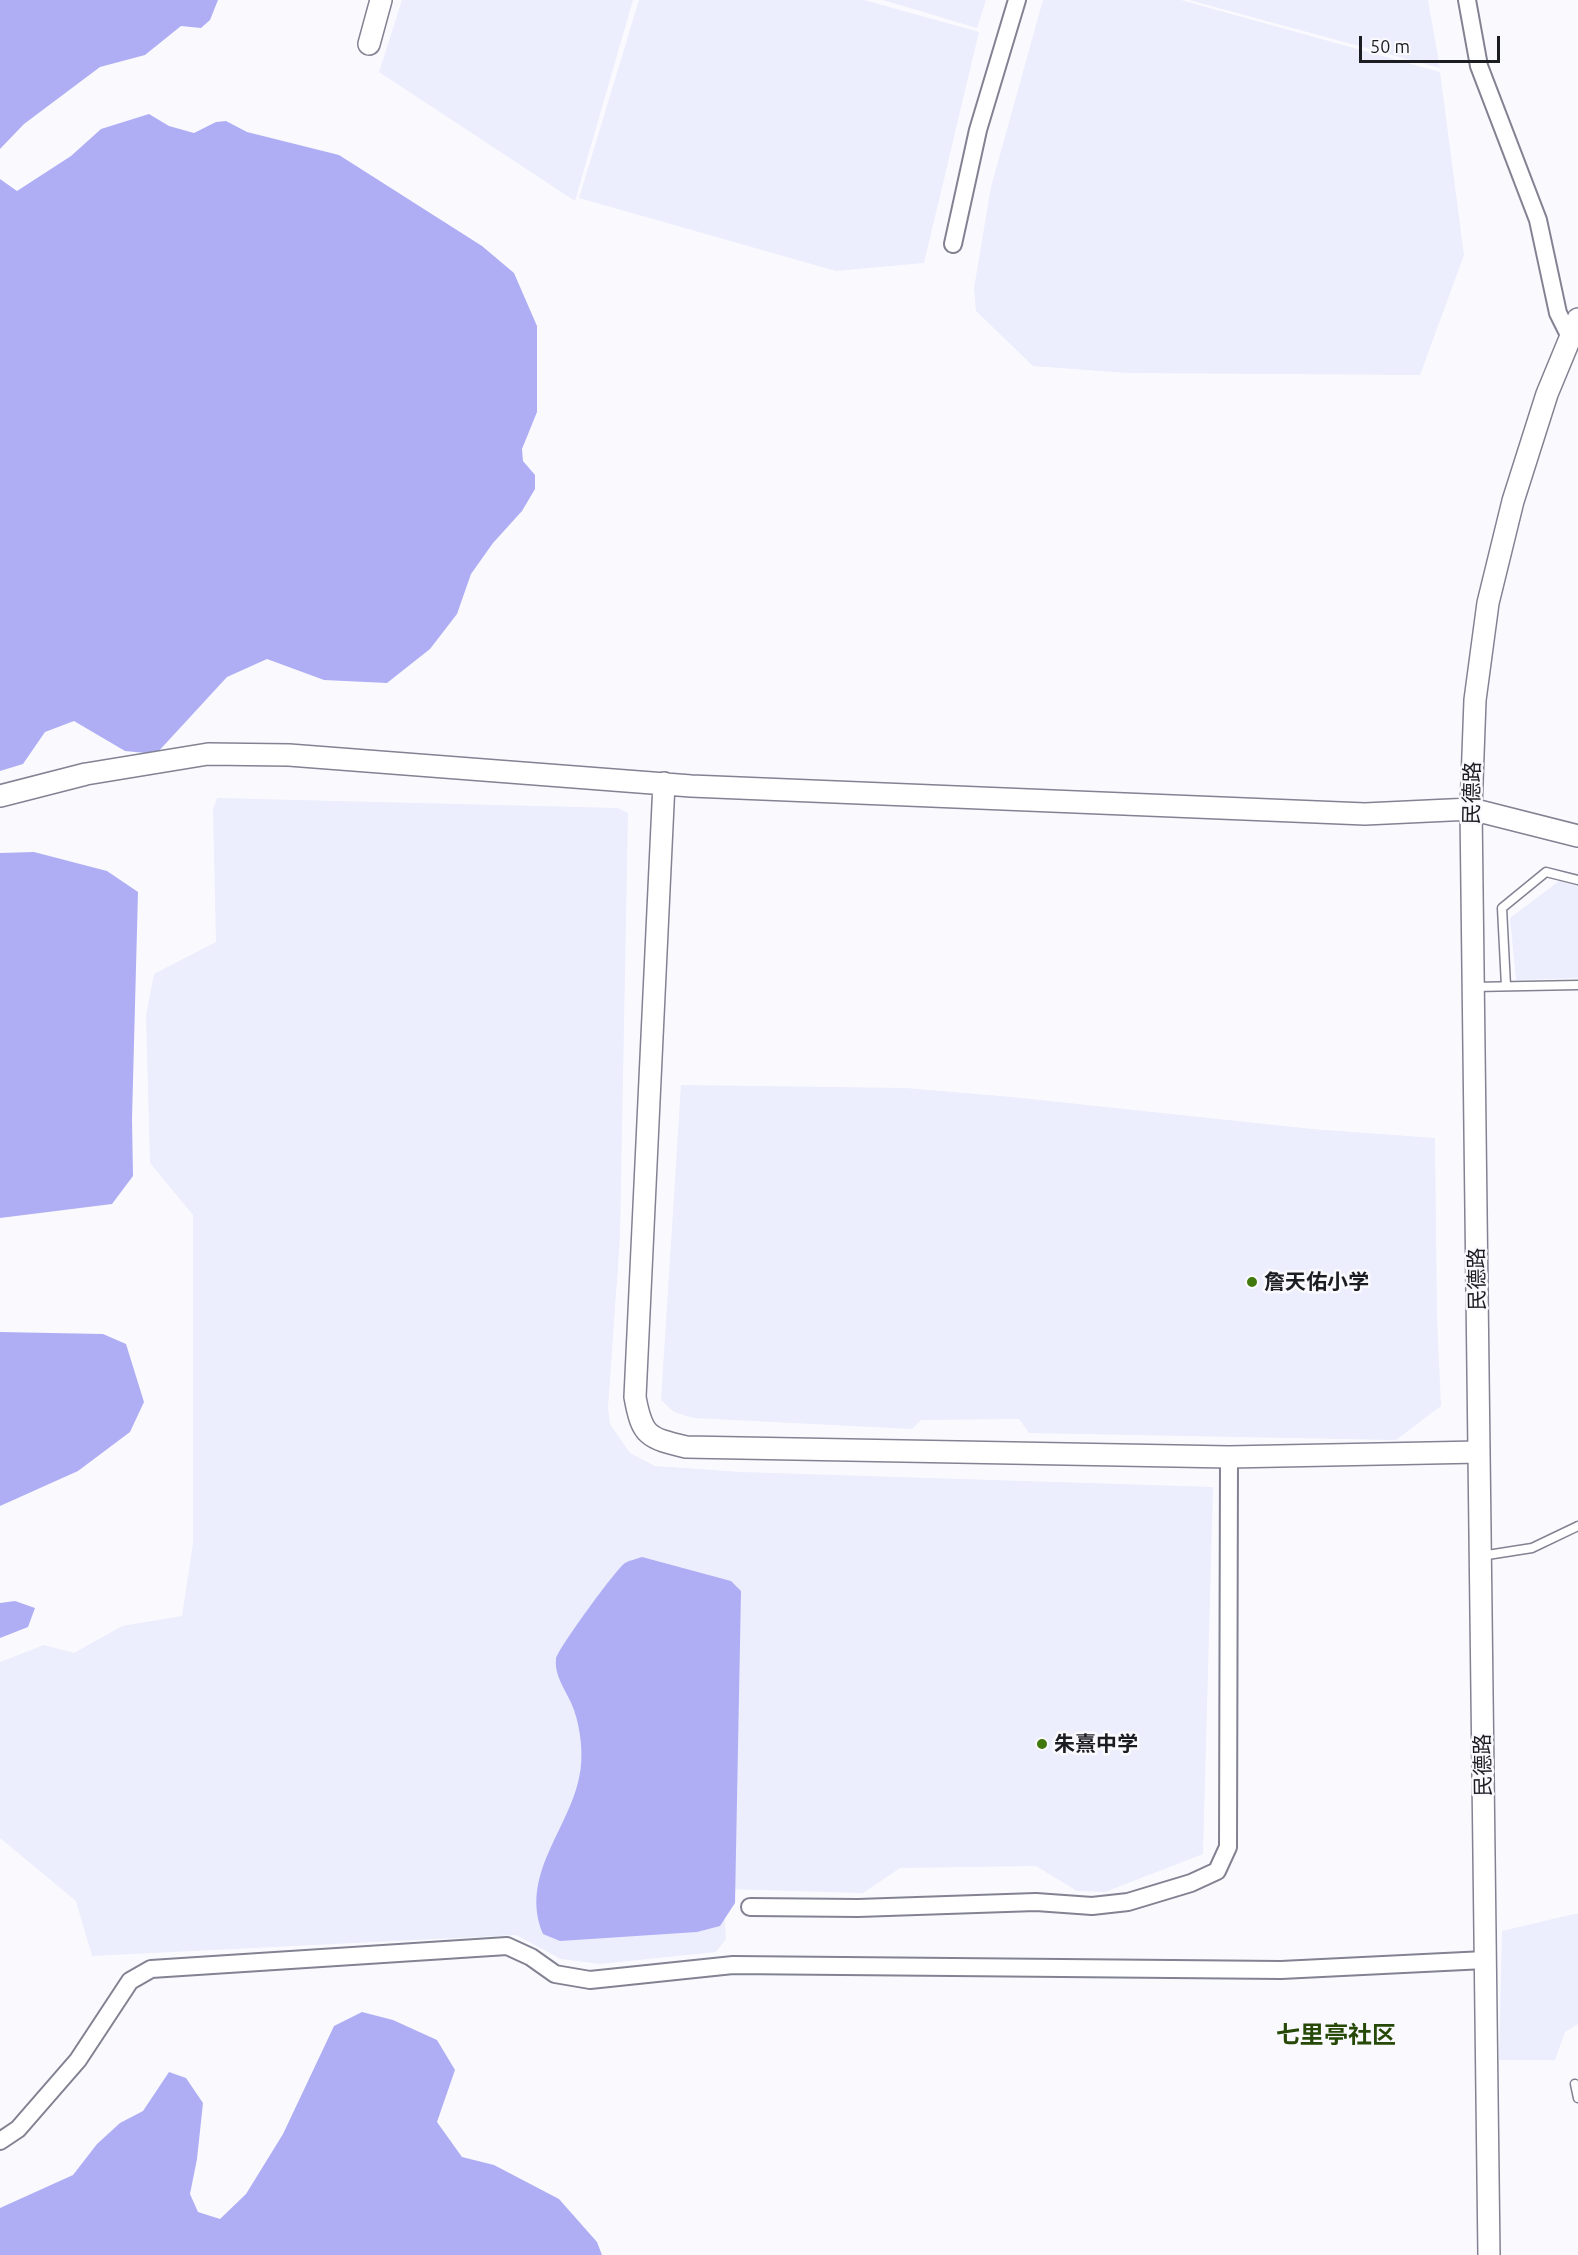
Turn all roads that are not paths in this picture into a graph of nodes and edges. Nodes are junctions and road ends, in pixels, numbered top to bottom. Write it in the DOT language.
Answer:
graph roads {
  1 [pos="381,0"];
  2 [pos="1017,0"];
  3 [pos="1467,0"];
  4 [pos="369,44"];
  5 [pos="953,244"];
  6 [pos="1574,328"];
  7 [pos="664,783"];
  8 [pos="0,796"];
  9 [pos="1471,809"];
  10 [pos="1578,836"];
  11 [pos="1578,880"];
  12 [pos="1506,986"];
  13 [pos="1578,986"];
  14 [pos="1473,987"];
  15 [pos="1479,1452"];
  16 [pos="1229,1457"];
  17 [pos="1578,1526"];
  18 [pos="1480,1556"];
  19 [pos="750,1907"];
  20 [pos="1485,1960"];
  21 [pos="1575,2084"];
  22 [pos="1578,2098"];
  23 [pos="0,2141"];
  24 [pos="1489,2255"];
  1 -- 4 [label="street"];
  2 -- 5 [label="street"];
  3 -- 6 [label="street"];
  6 -- 9 [label="street, 民德路"];
  7 -- 8 [label="street"];
  7 -- 9 [label="street"];
  7 -- 16 [label="street"];
  9 -- 10 [label="street"];
  9 -- 14 [label="street, 民德路"];
  11 -- 12 [label="lane"];
  12 -- 13 [label="lane"];
  12 -- 14 [label="lane"];
  14 -- 15 [label="street, 民德路"];
  15 -- 16 [label="street"];
  15 -- 18 [label="street, 民德路"];
  16 -- 19 [label="street"];
  17 -- 18 [label="lane"];
  18 -- 20 [label="street, 民德路"];
  20 -- 23 [label="street"];
  20 -- 24 [label="street, 民德路"];
  21 -- 22 [label="lane"];
}
